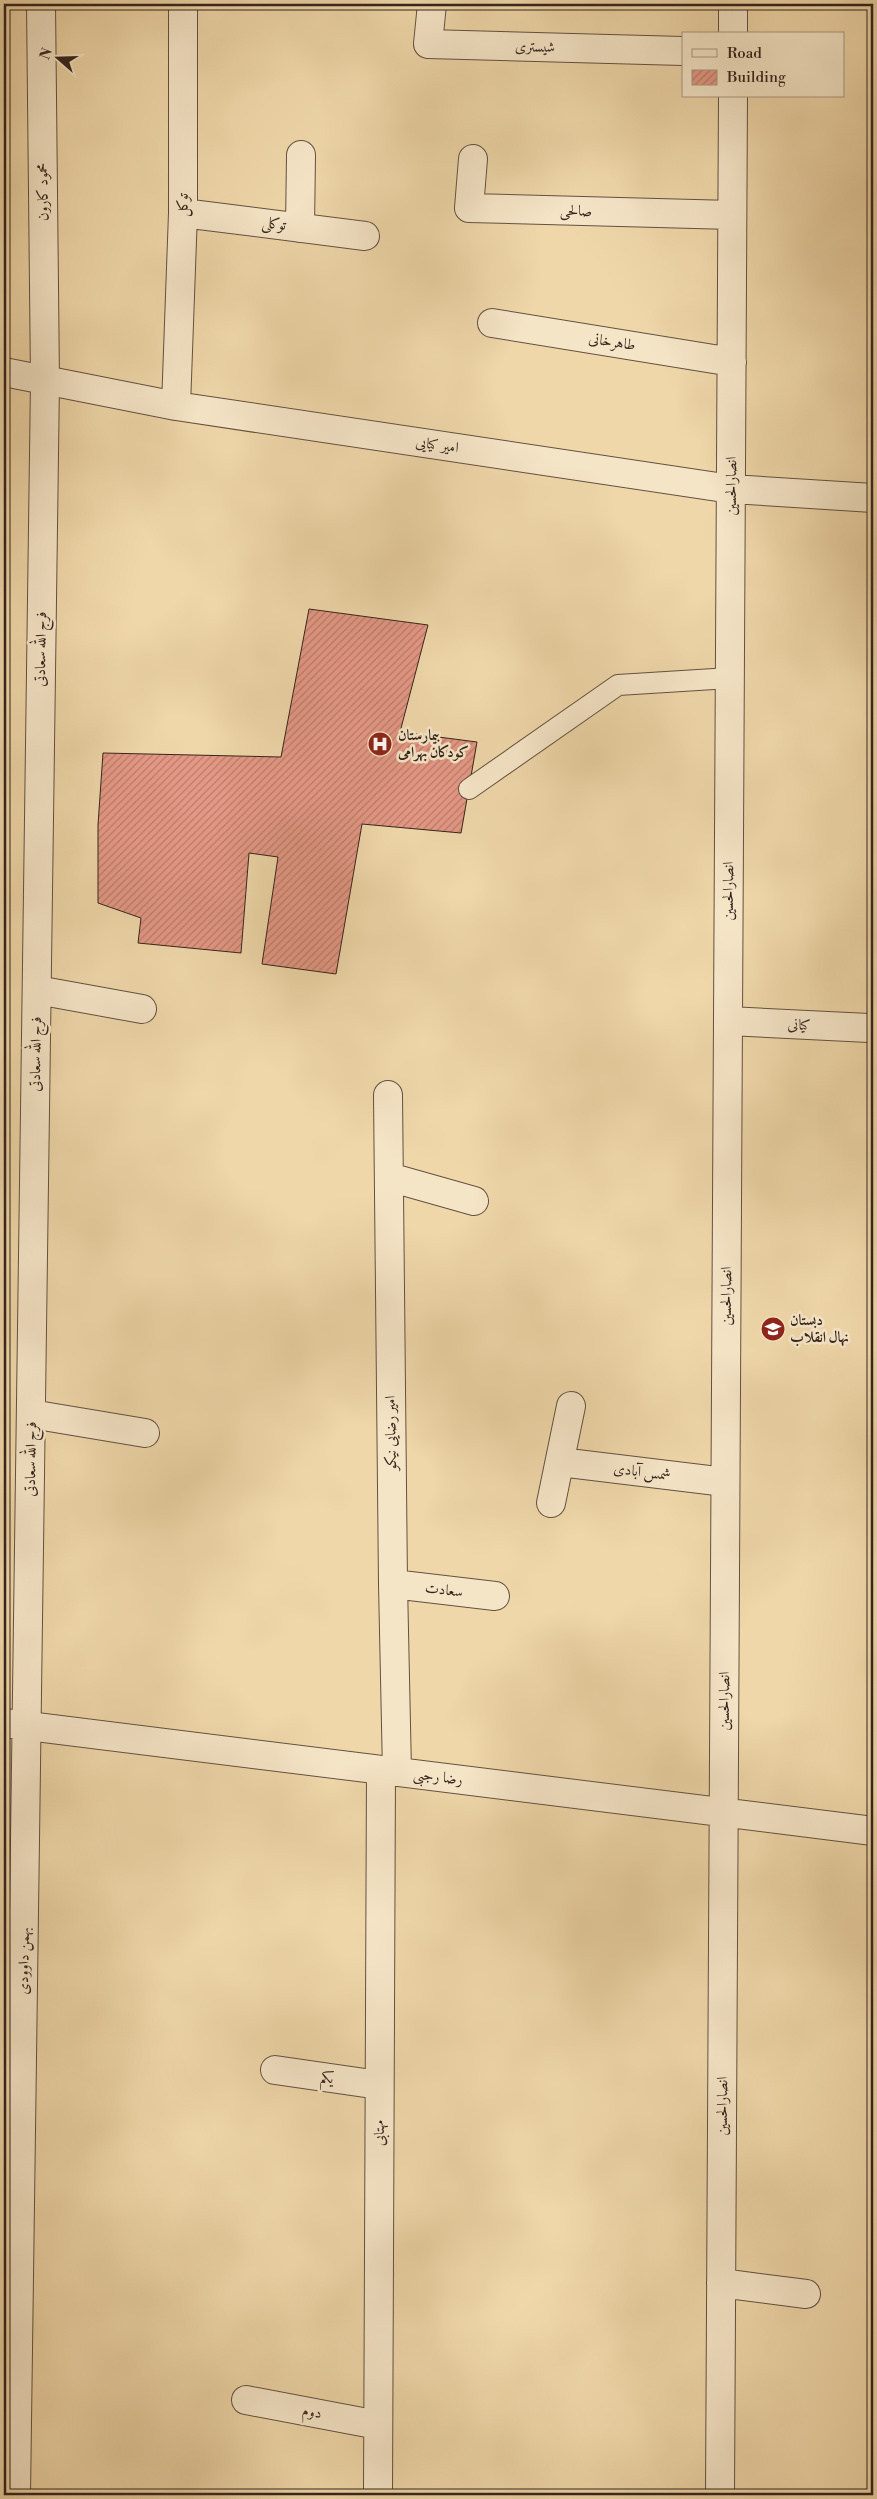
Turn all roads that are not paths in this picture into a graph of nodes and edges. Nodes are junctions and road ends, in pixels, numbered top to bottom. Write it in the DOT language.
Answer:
graph roads {
  1 [pos="41,4"];
  2 [pos="183,4"];
  3 [pos="432,4"];
  4 [pos="733,4"];
  5 [pos="733,32"];
  6 [pos="682,51"];
  7 [pos="733,98"];
  8 [pos="301,155"];
  9 [pos="473,159"];
  10 [pos="183,213"];
  11 [pos="732,215"];
  12 [pos="300,228"];
  13 [pos="365,236"];
  14 [pos="492,323"];
  15 [pos="732,362"];
  16 [pos="4,372"];
  17 [pos="45,381"];
  18 [pos="176,406"];
  19 [pos="731,488"];
  20 [pos="873,498"];
  21 [pos="730,678"];
  22 [pos="469,789"];
  23 [pos="37,990"];
  24 [pos="142,1009"];
  25 [pos="728,1021"];
  26 [pos="870,1028"];
  27 [pos="388,1094"];
  28 [pos="389,1176"];
  29 [pos="474,1201"];
  30 [pos="571,1406"];
  31 [pos="31,1414"];
  32 [pos="146,1434"];
  33 [pos="560,1462"];
  34 [pos="725,1482"];
  35 [pos="551,1503"];
  36 [pos="393,1584"];
  37 [pos="495,1596"];
  38 [pos="15,1725"];
  39 [pos="389,1771"];
  40 [pos="724,1814"];
  41 [pos="873,1831"];
  42 [pos="275,2070"];
  43 [pos="379,2085"];
  44 [pos="12,2230"];
  45 [pos="721,2283"];
  46 [pos="806,2294"];
  47 [pos="246,2400"];
  48 [pos="378,2424"];
  49 [pos="12,2488"];
  50 [pos="378,2495"];
  51 [pos="720,2495"];
  1 -- 17 [label="street, محمود کارون"];
  2 -- 10 [label="street, توکل"];
  3 -- 6 [label="street, شیستری"];
  4 -- 5 [label="street"];
  7 -- 11 [label="street, انصارالحسین"];
  8 -- 12 [label="street"];
  9 -- 11 [label="street, صالحی"];
  10 -- 12 [label="street, توکلی"];
  10 -- 18 [label="street, توکل"];
  11 -- 15 [label="street, انصارالحسین"];
  12 -- 13 [label="street, توکلی"];
  14 -- 15 [label="street, طاهرخانی"];
  15 -- 19 [label="street, انصارالحسین"];
  16 -- 17 [label="street, امیر کیایی"];
  17 -- 18 [label="street, امیر کیایی"];
  17 -- 23 [label="street, فرج الله سعادتی"];
  18 -- 19 [label="street, امیر کیایی"];
  19 -- 20 [label="street, امیر کیایی"];
  19 -- 21 [label="street, انصارالحسین"];
  21 -- 22 [label="lane"];
  21 -- 25 [label="street, انصارالحسین"];
  23 -- 24 [label="street"];
  23 -- 31 [label="street, فرج الله سعادتی"];
  25 -- 26 [label="street, کیانی"];
  25 -- 34 [label="street, انصارالحسین"];
  27 -- 28 [label="street, امیر رضایی نیکو"];
  28 -- 29 [label="street"];
  28 -- 36 [label="street, امیر رضایی نیکو"];
  30 -- 33 [label="street"];
  31 -- 32 [label="street"];
  31 -- 38 [label="street, فرج الله سعادتی"];
  33 -- 34 [label="street, شمس آبادی"];
  33 -- 35 [label="street"];
  34 -- 40 [label="street, انصارالحسین"];
  36 -- 37 [label="street, سعادت"];
  36 -- 39 [label="street, امیر رضایی نیکو"];
  38 -- 39 [label="street, رضا رجبی"];
  38 -- 44 [label="street, بهمن داوودی"];
  39 -- 40 [label="street, رضا رجبی"];
  39 -- 43 [label="street, مهتابی"];
  40 -- 41 [label="street, رضا رجبی"];
  40 -- 45 [label="street, انصارالحسین"];
  42 -- 43 [label="street, یکم"];
  43 -- 48 [label="street, مهتابی"];
  44 -- 49 [label="street, بهمن داوودی"];
  45 -- 46 [label="street"];
  45 -- 51 [label="street, انصارالحسین"];
  47 -- 48 [label="street, دوم"];
  48 -- 50 [label="street, مهتابی"];
}
